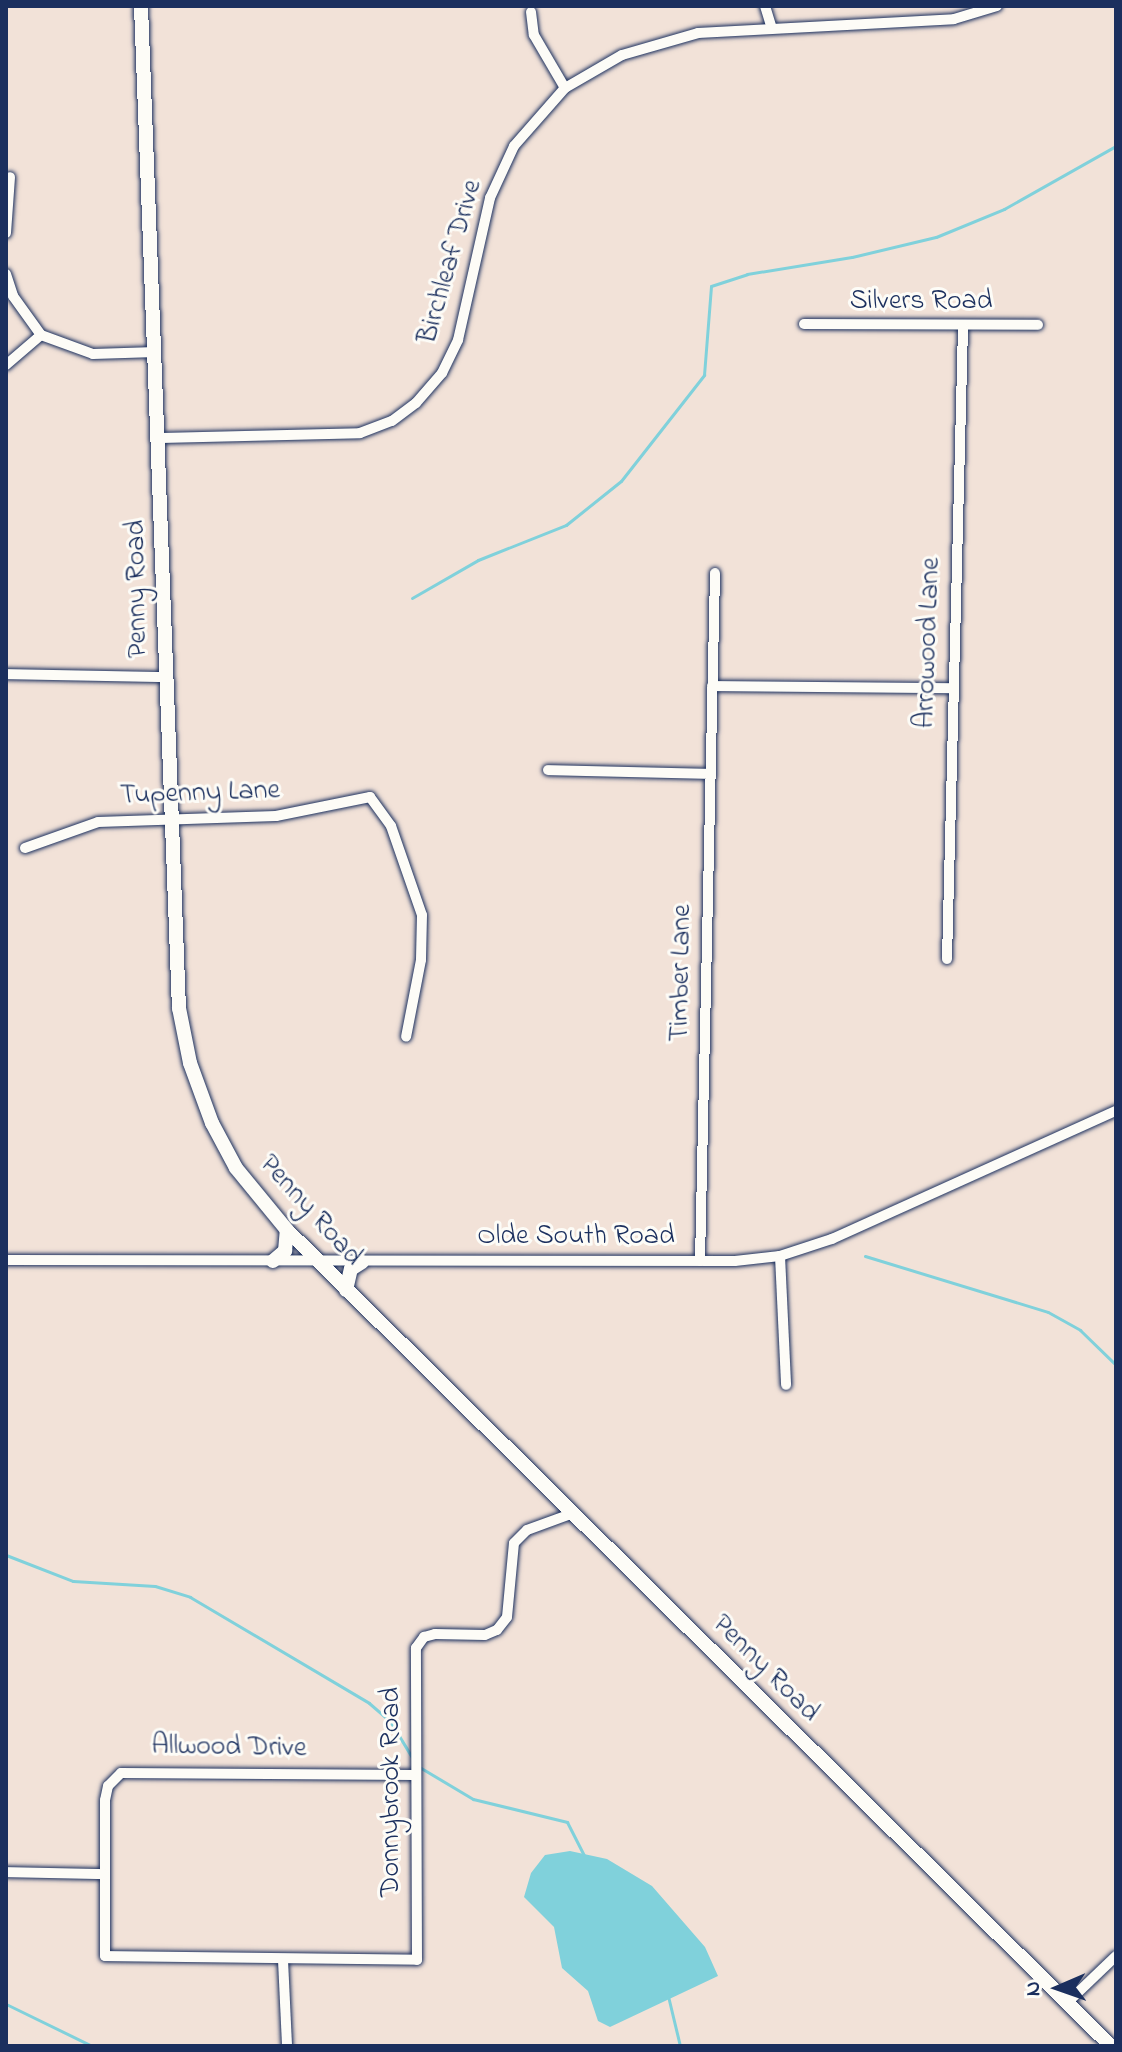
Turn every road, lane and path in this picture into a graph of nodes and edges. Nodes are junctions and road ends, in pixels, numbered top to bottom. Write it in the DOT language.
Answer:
graph roads {
  1 [pos="141,6"];
  2 [pos="765,6"];
  3 [pos="997,6"];
  4 [pos="531,12"];
  5 [pos="771,26"];
  6 [pos="565,88"];
  7 [pos="10,177"];
  8 [pos="6,233"];
  9 [pos="6,274"];
  10 [pos="804,324"];
  11 [pos="1038,325"];
  12 [pos="963,328"];
  13 [pos="41,335"];
  14 [pos="156,352"];
  15 [pos="6,365"];
  16 [pos="161,438"];
  17 [pos="715,573"];
  18 [pos="6,674"];
  19 [pos="166,677"];
  20 [pos="712,686"];
  21 [pos="951,688"];
  22 [pos="548,770"];
  23 [pos="709,774"];
  24 [pos="171,820"];
  25 [pos="25,848"];
  26 [pos="947,959"];
  27 [pos="406,1037"];
  28 [pos="1116,1111"];
  29 [pos="287,1230"];
  30 [pos="780,1256"];
  31 [pos="6,1260"];
  32 [pos="273,1261"];
  33 [pos="700,1261"];
  34 [pos="318,1262"];
  35 [pos="362,1262"];
  36 [pos="346,1290"];
  37 [pos="786,1385"];
  38 [pos="571,1514"];
  39 [pos="415,1775"];
  40 [pos="6,1872"];
  41 [pos="104,1874"];
  42 [pos="1116,1956"];
  43 [pos="283,1960"];
  44 [pos="1068,2002"];
  45 [pos="287,2046"];
  46 [pos="1111,2046"];
  1 -- 14 [label="street, Penny Road"];
  2 -- 5 [label="street"];
  3 -- 5 [label="street, Birchleaf Drive"];
  4 -- 6 [label="street"];
  5 -- 6 [label="street, Birchleaf Drive"];
  6 -- 16 [label="street, Birchleaf Drive"];
  7 -- 8 [label="street"];
  9 -- 13 [label="street"];
  10 -- 12 [label="street, Silvers Road"];
  11 -- 12 [label="street, Silvers Road"];
  12 -- 21 [label="street, Arrowood Lane"];
  13 -- 14 [label="street"];
  13 -- 15 [label="street"];
  14 -- 16 [label="street, Penny Road"];
  16 -- 19 [label="street, Penny Road"];
  17 -- 20 [label="street, Timber Lane"];
  18 -- 19 [label="street"];
  19 -- 24 [label="street, Penny Road"];
  20 -- 21 [label="street"];
  20 -- 23 [label="street, Timber Lane"];
  21 -- 26 [label="street, Arrowood Lane"];
  22 -- 23 [label="street"];
  23 -- 33 [label="street, Timber Lane"];
  24 -- 25 [label="street, Tupenny Lane"];
  24 -- 27 [label="street, Tupenny Lane"];
  24 -- 29 [label="street, Penny Road"];
  28 -- 30 [label="street, Olde South Road"];
  29 -- 32 [label="street"];
  29 -- 34 [label="street, Penny Road"];
  30 -- 33 [label="street, Olde South Road"];
  30 -- 37 [label="street"];
  31 -- 32 [label="street, Olde South Road"];
  32 -- 34 [label="street, Olde South Road"];
  33 -- 35 [label="street, Olde South Road"];
  34 -- 35 [label="street, Olde South Road"];
  34 -- 36 [label="street, Penny Road"];
  35 -- 36 [label="street"];
  36 -- 38 [label="street, Penny Road"];
  38 -- 39 [label="street, Donnybrook Road"];
  38 -- 44 [label="street, Penny Road"];
  39 -- 41 [label="street, Allwood Drive"];
  39 -- 43 [label="street, Donnybrook Road"];
  40 -- 41 [label="street"];
  41 -- 43 [label="street, Allwood Drive"];
  42 -- 44 [label="street"];
  43 -- 45 [label="street"];
  44 -- 46 [label="street, Penny Road"];
}
